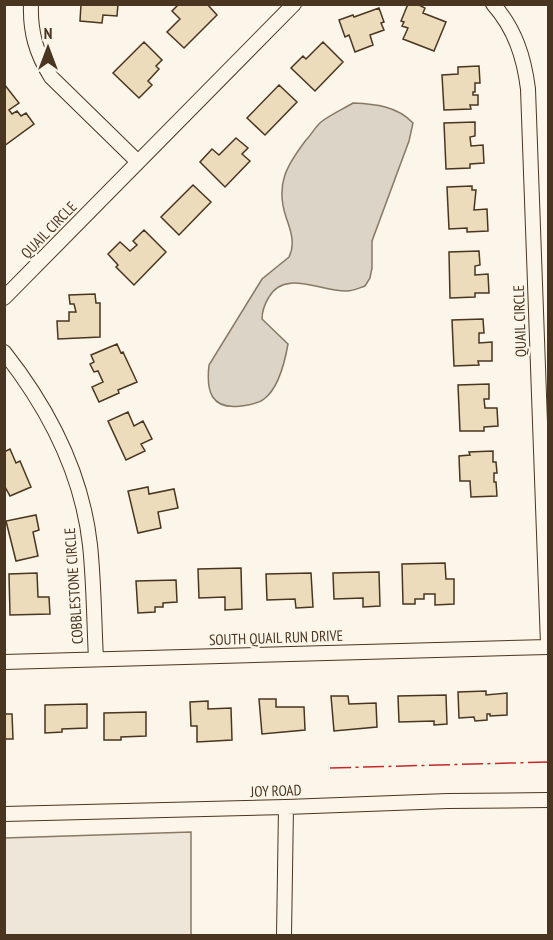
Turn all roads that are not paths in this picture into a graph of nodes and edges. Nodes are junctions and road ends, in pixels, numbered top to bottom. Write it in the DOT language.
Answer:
graph roads {
  1 [pos="31,4"];
  2 [pos="294,4"];
  3 [pos="493,4"];
  4 [pos="138,162"];
  5 [pos="4,298"];
  6 [pos="4,352"];
  7 [pos="549,646"];
  8 [pos="96,659"];
  9 [pos="4,662"];
  10 [pos="549,800"];
  11 [pos="286,807"];
  12 [pos="4,814"];
  13 [pos="284,936"];
  1 -- 4 [label="street"];
  2 -- 4 [label="street, QUAIL CIRCLE"];
  3 -- 7 [label="street, QUAIL CIRCLE"];
  4 -- 5 [label="street, QUAIL CIRCLE"];
  6 -- 8 [label="street, COBBLESTONE CIRCLE"];
  7 -- 8 [label="street, SOUTH QUAIL RUN DRIVE"];
  8 -- 9 [label="street, SOUTH QUAIL RUN DRIVE"];
  10 -- 11 [label="street, JOY ROAD"];
  11 -- 12 [label="street, JOY ROAD"];
  11 -- 13 [label="street"];
}
